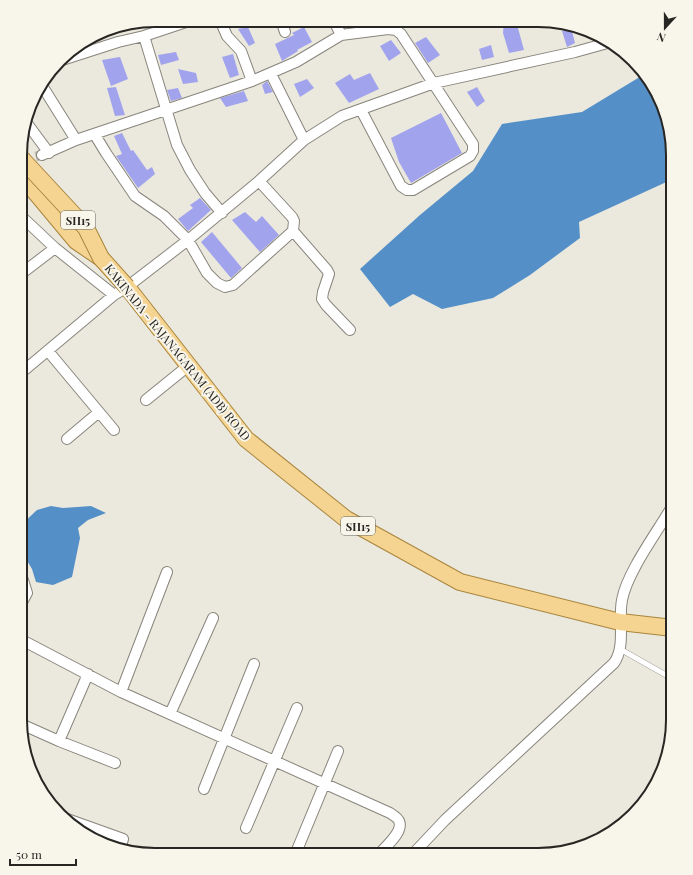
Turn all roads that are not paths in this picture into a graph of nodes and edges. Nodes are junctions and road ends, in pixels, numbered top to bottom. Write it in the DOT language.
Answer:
graph roads {
  1 [pos="171,27"];
  2 [pos="223,27"];
  3 [pos="283,27"];
  4 [pos="337,27"];
  5 [pos="285,32"];
  6 [pos="341,35"];
  7 [pos="144,36"];
  8 [pos="602,44"];
  9 [pos="74,56"];
  10 [pos="270,74"];
  11 [pos="252,82"];
  12 [pos="434,84"];
  13 [pos="45,90"];
  14 [pos="166,110"];
  15 [pos="361,110"];
  16 [pos="30,128"];
  17 [pos="95,135"];
  18 [pos="76,140"];
  19 [pos="304,140"];
  20 [pos="27,164"];
  21 [pos="27,182"];
  22 [pos="259,182"];
  23 [pos="222,212"];
  24 [pos="27,222"];
  25 [pos="293,231"];
  26 [pos="188,240"];
  27 [pos="55,248"];
  28 [pos="101,258"];
  29 [pos="27,269"];
  30 [pos="127,287"];
  31 [pos="114,295"];
  32 [pos="350,330"];
  33 [pos="48,351"];
  34 [pos="188,366"];
  35 [pos="27,369"];
  36 [pos="146,400"];
  37 [pos="99,412"];
  38 [pos="114,430"];
  39 [pos="67,439"];
  40 [pos="666,517"];
  41 [pos="167,572"];
  42 [pos="213,618"];
  43 [pos="620,622"];
  44 [pos="666,627"];
  45 [pos="27,644"];
  46 [pos="620,649"];
  47 [pos="254,664"];
  48 [pos="88,674"];
  49 [pos="666,675"];
  50 [pos="120,692"];
  51 [pos="297,708"];
  52 [pos="170,714"];
  53 [pos="27,727"];
  54 [pos="224,738"];
  55 [pos="59,741"];
  56 [pos="338,751"];
  57 [pos="274,761"];
  58 [pos="115,763"];
  59 [pos="324,783"];
  60 [pos="204,789"];
  61 [pos="246,828"];
  62 [pos="89,830"];
  63 [pos="121,844"];
  64 [pos="298,848"];
  65 [pos="384,848"];
  66 [pos="419,848"];
  1 -- 7 [label="street"];
  2 -- 11 [label="street"];
  3 -- 5 [label="street"];
  4 -- 6 [label="street"];
  6 -- 10 [label="street"];
  6 -- 12 [label="street"];
  7 -- 9 [label="street"];
  7 -- 14 [label="street"];
  8 -- 12 [label="street"];
  10 -- 11 [label="street"];
  10 -- 19 [label="street"];
  11 -- 14 [label="street"];
  12 -- 15 [label="street"];
  12 -- 15 [label="street"];
  13 -- 18 [label="street"];
  14 -- 17 [label="street"];
  14 -- 23 [label="street"];
  15 -- 19 [label="street"];
  16 -- 18 [label="street"];
  17 -- 18 [label="street"];
  17 -- 26 [label="street"];
  19 -- 22 [label="street"];
  20 -- 28 [label="main road, KAKINADA - RAJANAGARAM (ADB) ROAD / SH15, bridge"];
  21 -- 28 [label="main road, SH15"];
  22 -- 23 [label="street"];
  22 -- 25 [label="street"];
  23 -- 26 [label="street"];
  24 -- 27 [label="street"];
  25 -- 26 [label="street"];
  25 -- 32 [label="street"];
  26 -- 30 [label="street"];
  27 -- 29 [label="street"];
  27 -- 31 [label="street"];
  28 -- 30 [label="main road, KAKINADA - RAJANAGARAM (ADB) ROAD / SH15, bridge"];
  30 -- 31 [label="street"];
  30 -- 34 [label="main road, KAKINADA - RAJANAGARAM (ADB) ROAD / SH15"];
  31 -- 33 [label="street"];
  33 -- 35 [label="street"];
  33 -- 37 [label="street"];
  34 -- 36 [label="street"];
  34 -- 43 [label="main road, KAKINADA - RAJANAGARAM (ADB) ROAD / SH15"];
  37 -- 38 [label="street"];
  37 -- 39 [label="street"];
  40 -- 43 [label="street"];
  41 -- 50 [label="street"];
  42 -- 52 [label="street"];
  43 -- 44 [label="main road, KAKINADA - RAJANAGARAM (ADB) ROAD / SH15"];
  43 -- 46 [label="street"];
  45 -- 48 [label="street"];
  46 -- 49 [label="lane"];
  46 -- 66 [label="street"];
  47 -- 54 [label="street"];
  48 -- 50 [label="street"];
  48 -- 55 [label="street"];
  50 -- 52 [label="street"];
  51 -- 57 [label="street"];
  52 -- 54 [label="street"];
  53 -- 55 [label="street"];
  54 -- 57 [label="street"];
  54 -- 60 [label="street"];
  55 -- 58 [label="street"];
  56 -- 59 [label="street"];
  57 -- 59 [label="street"];
  57 -- 61 [label="street"];
  59 -- 64 [label="street"];
  59 -- 65 [label="street"];
  62 -- 63 [label="street"];
}
